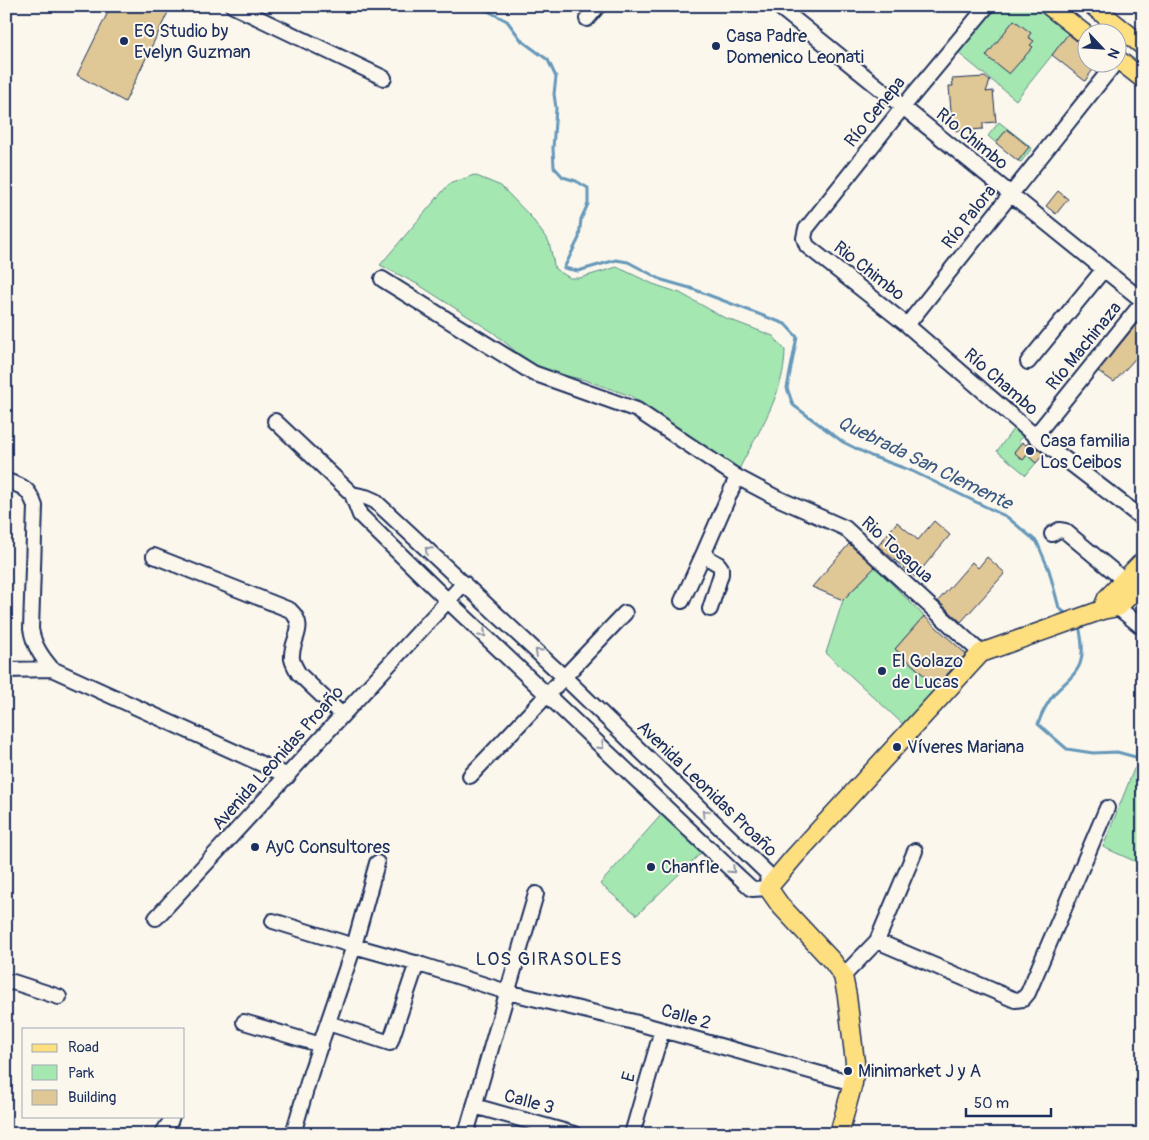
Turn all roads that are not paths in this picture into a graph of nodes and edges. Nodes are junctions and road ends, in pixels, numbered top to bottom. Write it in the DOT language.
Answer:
graph roads {
  1 [pos="233,6"];
  2 [pos="598,6"];
  3 [pos="778,6"];
  4 [pos="987,6"];
  5 [pos="1049,6"];
  6 [pos="1093,6"];
  7 [pos="587,19"];
  8 [pos="1076,27"];
  9 [pos="1140,38"];
  10 [pos="1126,67"];
  11 [pos="1108,72"];
  12 [pos="384,78"];
  13 [pos="1143,79"];
  14 [pos="903,107"];
  15 [pos="1011,194"];
  16 [pos="807,246"];
  17 [pos="1104,269"];
  18 [pos="382,280"];
  19 [pos="1143,302"];
  20 [pos="907,325"];
  21 [pos="1028,362"];
  22 [pos="275,421"];
  23 [pos="1035,436"];
  24 [pos="737,477"];
  25 [pos="6,481"];
  26 [pos="352,494"];
  27 [pos="1143,519"];
  28 [pos="1052,534"];
  29 [pos="703,554"];
  30 [pos="154,556"];
  31 [pos="1143,561"];
  32 [pos="464,583"];
  33 [pos="1134,584"];
  34 [pos="448,601"];
  35 [pos="682,601"];
  36 [pos="1106,607"];
  37 [pos="710,610"];
  38 [pos="624,613"];
  39 [pos="1143,628"];
  40 [pos="982,653"];
  41 [pos="52,669"];
  42 [pos="6,670"];
  43 [pos="564,676"];
  44 [pos="547,694"];
  45 [pos="342,715"];
  46 [pos="288,776"];
  47 [pos="470,776"];
  48 [pos="1107,808"];
  49 [pos="915,852"];
  50 [pos="377,863"];
  51 [pos="768,888"];
  52 [pos="536,894"];
  53 [pos="156,918"];
  54 [pos="273,921"];
  55 [pos="877,941"];
  56 [pos="354,946"];
  57 [pos="417,964"];
  58 [pos="843,976"];
  59 [pos="6,983"];
  60 [pos="507,992"];
  61 [pos="59,997"];
  62 [pos="244,1022"];
  63 [pos="328,1023"];
  64 [pos="662,1030"];
  65 [pos="321,1044"];
  66 [pos="853,1083"];
  67 [pos="474,1106"];
  68 [pos="171,1118"];
  69 [pos="844,1133"];
  70 [pos="162,1134"];
  71 [pos="293,1134"];
  72 [pos="466,1134"];
  73 [pos="574,1134"];
  74 [pos="632,1134"];
  1 -- 12 [label="street"];
  2 -- 7 [label="street"];
  3 -- 14 [label="street, Río Chimbo"];
  4 -- 14 [label="street, Río Cenepa"];
  5 -- 8 [label="main road"];
  6 -- 9 [label="main road"];
  10 -- 13 [label="main road"];
  11 -- 15 [label="street, Río Palora"];
  14 -- 15 [label="street, Río Chimbo"];
  14 -- 16 [label="street, Río Cenepa"];
  15 -- 17 [label="street, Río Chimbo"];
  15 -- 20 [label="street, Río Palora"];
  16 -- 20 [label="street, Rio Chimbo"];
  17 -- 19 [label="street, Río Chimbo"];
  17 -- 21 [label="street"];
  18 -- 24 [label="street, Rio Tosagua"];
  19 -- 23 [label="street, Río Machinaza"];
  20 -- 23 [label="street, Río Chambo"];
  22 -- 26 [label="street"];
  23 -- 27 [label="street, Río Chambo"];
  24 -- 29 [label="street"];
  24 -- 40 [label="street, Rio Tosagua"];
  25 -- 41 [label="street"];
  32 -- 26 [label="street, one-way"];
  26 -- 34 [label="street"];
  28 -- 33 [label="street"];
  29 -- 35 [label="street"];
  29 -- 37 [label="street"];
  30 -- 45 [label="street"];
  31 -- 33 [label="main road"];
  32 -- 34 [label="street, Avenida Leonidas Proaño"];
  43 -- 32 [label="street, Avenida Leonidas Proaño, one-way"];
  33 -- 36 [label="main road"];
  34 -- 44 [label="street, one-way"];
  34 -- 45 [label="street, Avenida Leonidas Proaño"];
  36 -- 39 [label="street"];
  36 -- 40 [label="main road"];
  38 -- 43 [label="street"];
  40 -- 51 [label="main road"];
  41 -- 42 [label="street"];
  41 -- 46 [label="street"];
  43 -- 44 [label="street"];
  51 -- 43 [label="street, Avenida Leonidas Proaño, one-way"];
  44 -- 47 [label="street"];
  44 -- 51 [label="street, one-way"];
  45 -- 46 [label="street, Avenida Leonidas Proaño"];
  46 -- 53 [label="street, Avenida Leonidas Proaño"];
  48 -- 55 [label="street"];
  49 -- 55 [label="street"];
  50 -- 56 [label="street"];
  51 -- 58 [label="main road"];
  52 -- 60 [label="street"];
  54 -- 56 [label="street, Calle 2"];
  55 -- 58 [label="street"];
  56 -- 57 [label="street, Calle 2"];
  56 -- 63 [label="street"];
  57 -- 60 [label="street, Calle 2"];
  57 -- 63 [label="street"];
  58 -- 66 [label="main road"];
  59 -- 61 [label="street"];
  60 -- 64 [label="street, Calle 2"];
  60 -- 67 [label="street"];
  62 -- 65 [label="street"];
  63 -- 65 [label="street"];
  64 -- 66 [label="street, Calle 2"];
  64 -- 74 [label="street, E"];
  65 -- 71 [label="street"];
  66 -- 69 [label="main road"];
  67 -- 72 [label="street"];
  67 -- 73 [label="street, Calle 3"];
  68 -- 70 [label="street"];
}
